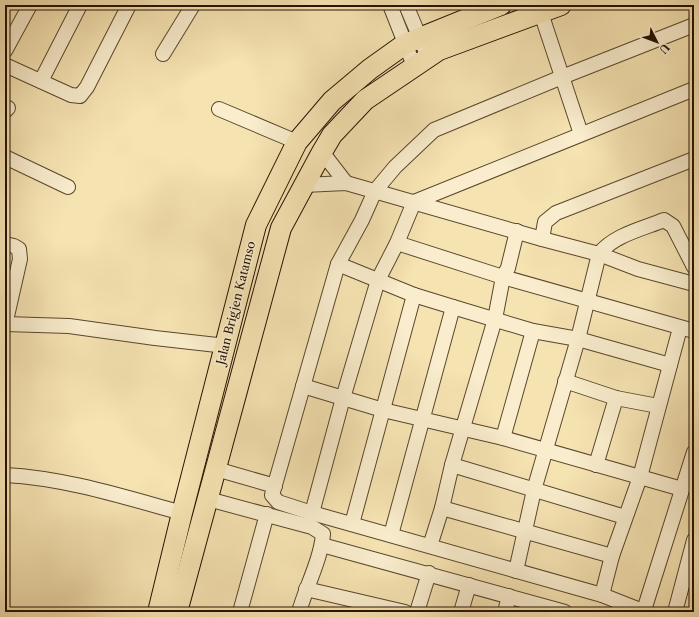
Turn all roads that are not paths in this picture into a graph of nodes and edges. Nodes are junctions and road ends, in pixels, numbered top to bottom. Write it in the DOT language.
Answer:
graph roads {
  1 [pos="30,5"];
  2 [pos="80,5"];
  3 [pos="129,5"];
  4 [pos="193,5"];
  5 [pos="390,5"];
  6 [pos="406,5"];
  7 [pos="501,5"];
  8 [pos="561,5"];
  9 [pos="540,13"];
  10 [pos="694,25"];
  11 [pos="412,41"];
  12 [pos="5,51"];
  13 [pos="163,54"];
  14 [pos="421,62"];
  15 [pos="5,65"];
  16 [pos="562,77"];
  17 [pos="41,81"];
  18 [pos="694,89"];
  19 [pos="219,109"];
  20 [pos="581,134"];
  21 [pos="297,142"];
  22 [pos="322,152"];
  23 [pos="5,157"];
  24 [pos="694,159"];
  25 [pos="346,183"];
  26 [pos="304,185"];
  27 [pos="68,187"];
  28 [pos="374,191"];
  29 [pos="414,202"];
  30 [pos="517,231"];
  31 [pos="542,239"];
  32 [pos="397,243"];
  33 [pos="5,244"];
  34 [pos="599,254"];
  35 [pos="338,264"];
  36 [pos="694,267"];
  37 [pos="503,277"];
  38 [pos="378,280"];
  39 [pos="694,284"];
  40 [pos="9,293"];
  41 [pos="414,295"];
  42 [pos="588,300"];
  43 [pos="453,307"];
  44 [pos="495,319"];
  45 [pos="5,325"];
  46 [pos="680,328"];
  47 [pos="533,331"];
  48 [pos="694,331"];
  49 [pos="578,339"];
  50 [pos="226,346"];
  51 [pos="670,365"];
  52 [pos="565,381"];
  53 [pos="303,386"];
  54 [pos="343,398"];
  55 [pos="616,398"];
  56 [pos="658,406"];
  57 [pos="383,410"];
  58 [pos="423,418"];
  59 [pos="462,429"];
  60 [pos="503,438"];
  61 [pos="546,450"];
  62 [pos="694,452"];
  63 [pos="596,464"];
  64 [pos="452,465"];
  65 [pos="216,469"];
  66 [pos="5,475"];
  67 [pos="640,477"];
  68 [pos="275,486"];
  69 [pos="682,489"];
  70 [pos="534,490"];
  71 [pos="208,499"];
  72 [pos="442,508"];
  73 [pos="182,513"];
  74 [pos="312,513"];
  75 [pos="267,514"];
  76 [pos="625,517"];
  77 [pos="352,524"];
  78 [pos="524,531"];
  79 [pos="391,535"];
  80 [pos="694,540"];
  81 [pos="322,545"];
  82 [pos="430,546"];
  83 [pos="612,556"];
  84 [pos="516,571"];
  85 [pos="429,574"];
  86 [pos="688,583"];
  87 [pos="469,585"];
  88 [pos="306,589"];
  89 [pos="602,594"];
  90 [pos="509,596"];
  91 [pos="543,609"];
  92 [pos="158,612"];
  93 [pos="176,612"];
  94 [pos="242,612"];
  95 [pos="300,612"];
  96 [pos="405,612"];
  97 [pos="417,612"];
  98 [pos="461,612"];
  99 [pos="505,612"];
  100 [pos="565,612"];
  101 [pos="675,612"];
  1 -- 12 [label="street"];
  2 -- 17 [label="street"];
  3 -- 17 [label="street"];
  4 -- 13 [label="street"];
  5 -- 11 [label="street"];
  6 -- 11 [label="street"];
  7 -- 11 [label="highway, Jalan Brigjen Katamso"];
  8 -- 9 [label="highway, Jalan Brigjen Katamso"];
  9 -- 14 [label="highway, Jalan Brigjen Katamso"];
  9 -- 16 [label="street"];
  10 -- 16 [label="street"];
  11 -- 14 [label="street"];
  11 -- 21 [label="highway, Jalan Brigjen Katamso"];
  14 -- 22 [label="highway, Jalan Brigjen Katamso"];
  15 -- 17 [label="street"];
  16 -- 20 [label="street"];
  16 -- 28 [label="street"];
  18 -- 20 [label="street"];
  19 -- 21 [label="street"];
  20 -- 29 [label="street"];
  21 -- 50 [label="highway, Jalan Brigjen Katamso"];
  22 -- 25 [label="street"];
  22 -- 26 [label="highway, Jalan Brigjen Katamso"];
  23 -- 27 [label="street"];
  24 -- 31 [label="street"];
  25 -- 26 [label="street"];
  25 -- 28 [label="street"];
  26 -- 65 [label="highway, Jalan Brigjen Katamso"];
  28 -- 29 [label="street"];
  28 -- 35 [label="street"];
  29 -- 30 [label="street"];
  29 -- 32 [label="street"];
  30 -- 31 [label="street"];
  30 -- 37 [label="street"];
  31 -- 34 [label="street"];
  32 -- 37 [label="street"];
  32 -- 38 [label="street"];
  33 -- 40 [label="street"];
  34 -- 36 [label="street"];
  34 -- 39 [label="street"];
  34 -- 42 [label="street"];
  35 -- 38 [label="street"];
  35 -- 53 [label="street"];
  37 -- 42 [label="street"];
  37 -- 44 [label="street"];
  38 -- 41 [label="street"];
  38 -- 54 [label="street"];
  40 -- 45 [label="street"];
  41 -- 43 [label="street"];
  41 -- 57 [label="street"];
  42 -- 46 [label="street"];
  42 -- 49 [label="street"];
  43 -- 44 [label="street"];
  43 -- 58 [label="street"];
  44 -- 47 [label="street"];
  44 -- 59 [label="street"];
  45 -- 50 [label="street"];
  46 -- 48 [label="street"];
  46 -- 51 [label="street"];
  47 -- 49 [label="street"];
  47 -- 60 [label="street"];
  49 -- 51 [label="street"];
  49 -- 52 [label="street"];
  50 -- 73 [label="highway, Jalan Brigjen Katamso"];
  51 -- 56 [label="street"];
  52 -- 55 [label="street"];
  52 -- 61 [label="street"];
  53 -- 54 [label="street"];
  53 -- 68 [label="street"];
  54 -- 57 [label="street"];
  54 -- 74 [label="street"];
  55 -- 56 [label="street"];
  55 -- 63 [label="street"];
  56 -- 67 [label="street"];
  57 -- 58 [label="street"];
  57 -- 77 [label="street"];
  58 -- 59 [label="street"];
  58 -- 79 [label="street"];
  59 -- 60 [label="street"];
  59 -- 64 [label="street"];
  60 -- 61 [label="street"];
  61 -- 63 [label="street"];
  61 -- 70 [label="street"];
  62 -- 69 [label="street"];
  63 -- 67 [label="street"];
  64 -- 70 [label="street"];
  64 -- 72 [label="street"];
  65 -- 68 [label="street"];
  65 -- 71 [label="highway, Jalan Brigjen Katamso"];
  66 -- 73 [label="street"];
  67 -- 69 [label="street"];
  67 -- 76 [label="street"];
  68 -- 74 [label="street"];
  69 -- 89 [label="street"];
  70 -- 76 [label="street"];
  70 -- 78 [label="street"];
  71 -- 75 [label="street"];
  71 -- 93 [label="highway, Jalan Brigjen Katamso"];
  72 -- 78 [label="street"];
  72 -- 82 [label="street"];
  73 -- 92 [label="highway, Jalan Brigjen Katamso"];
  74 -- 77 [label="street"];
  75 -- 81 [label="street"];
  75 -- 94 [label="street"];
  76 -- 83 [label="street"];
  77 -- 79 [label="street"];
  78 -- 83 [label="street"];
  78 -- 84 [label="street"];
  79 -- 82 [label="street"];
  80 -- 86 [label="street"];
  81 -- 85 [label="street"];
  81 -- 88 [label="street"];
  82 -- 84 [label="street"];
  83 -- 89 [label="street"];
  84 -- 89 [label="street"];
  85 -- 87 [label="street"];
  85 -- 97 [label="street"];
  86 -- 101 [label="street"];
  87 -- 90 [label="street"];
  87 -- 98 [label="street"];
  88 -- 95 [label="street"];
  88 -- 96 [label="street"];
  90 -- 91 [label="street"];
  90 -- 99 [label="street"];
  91 -- 100 [label="street"];
}
